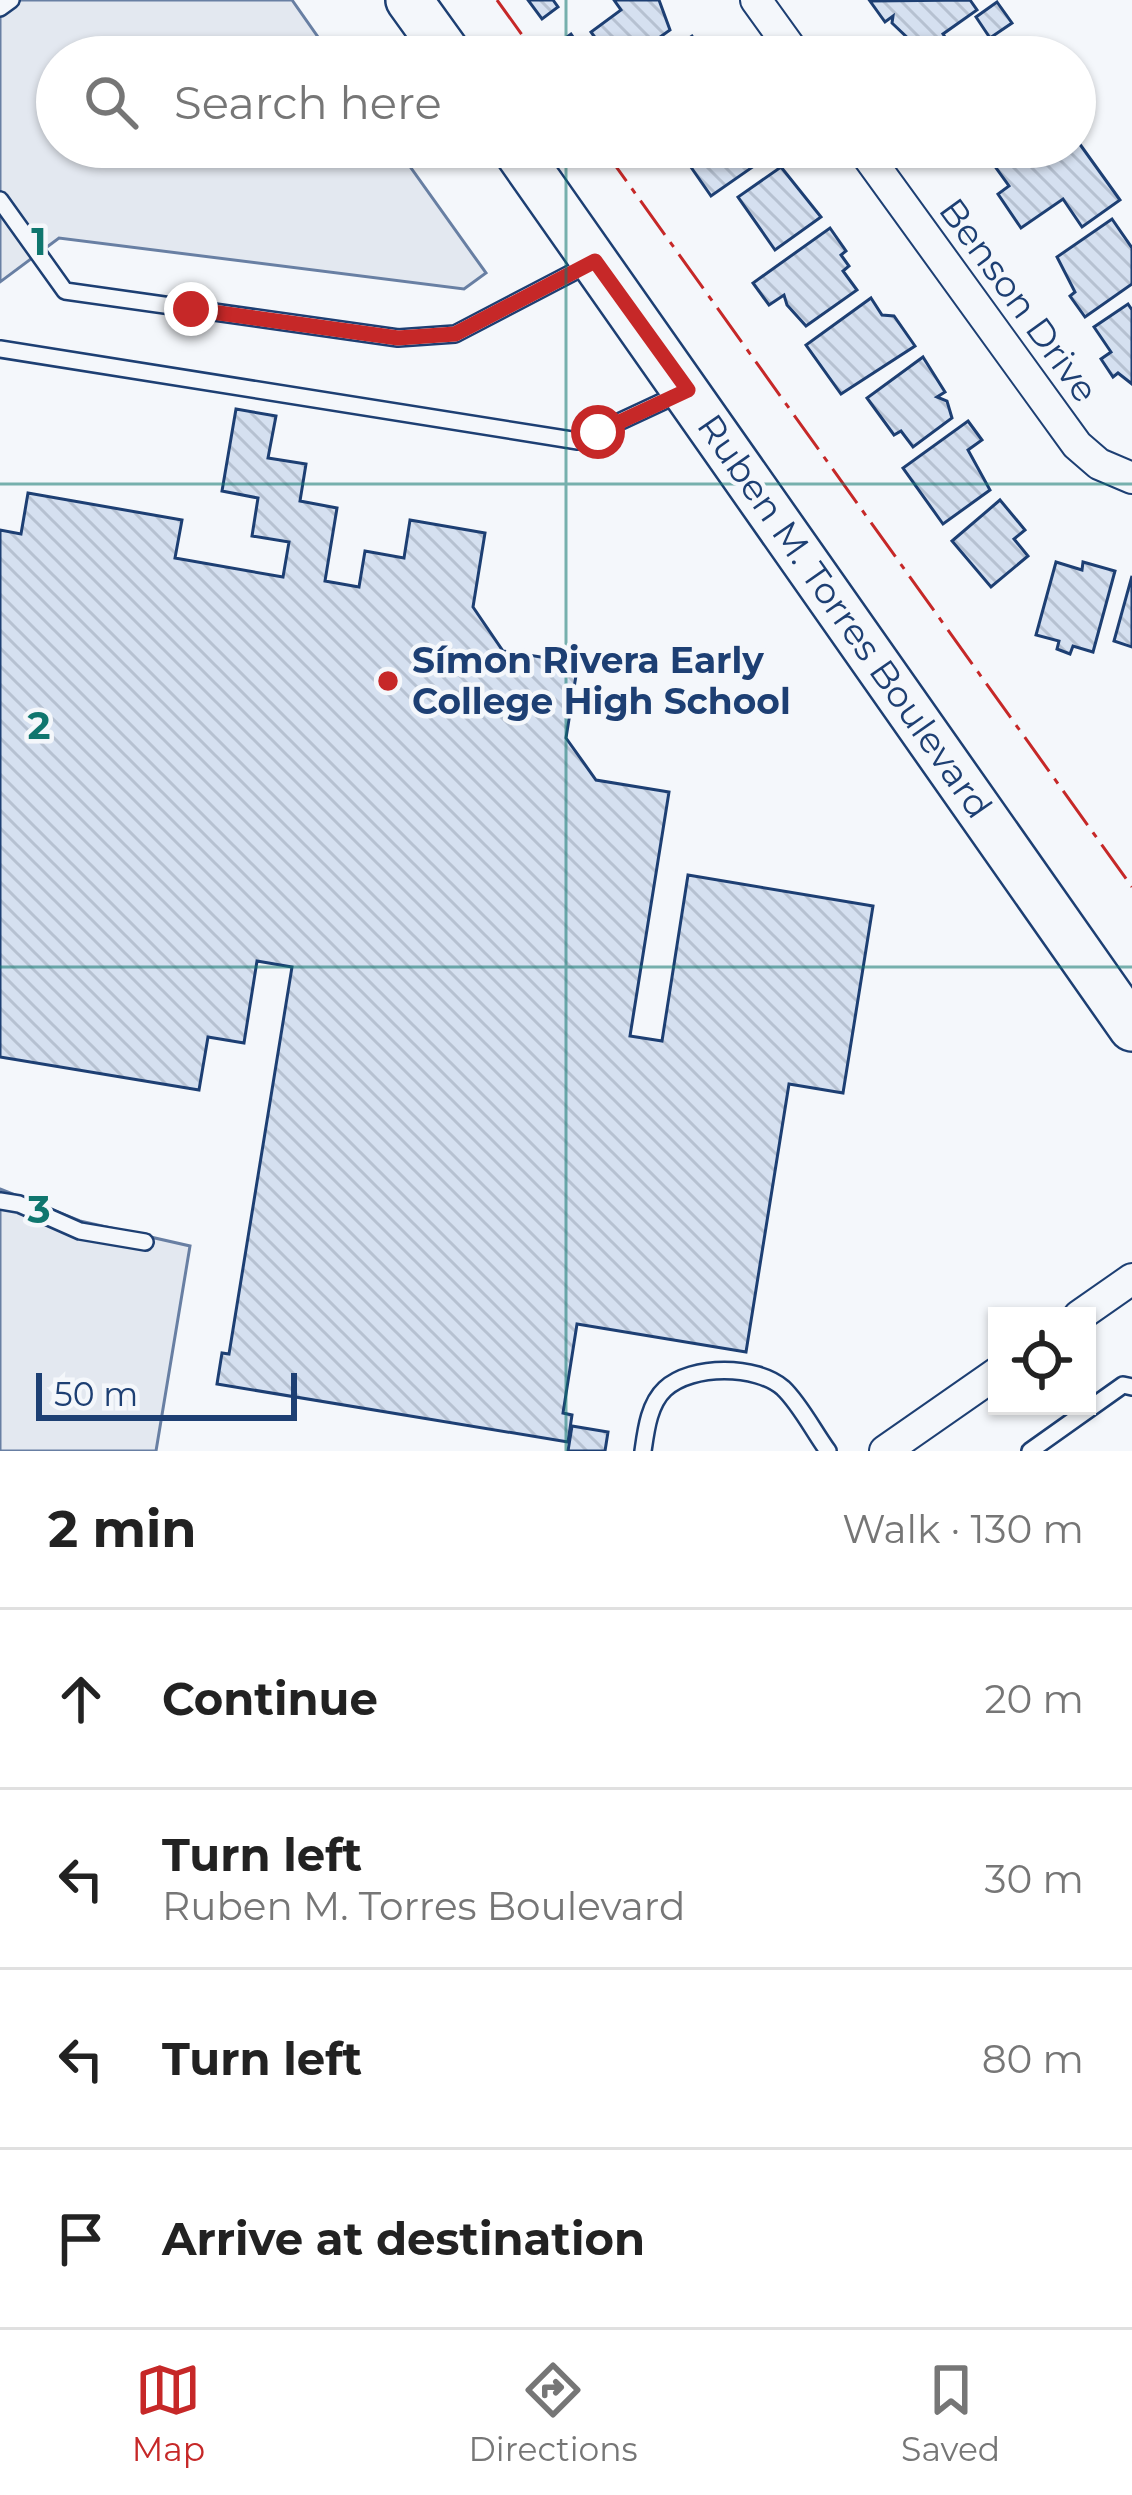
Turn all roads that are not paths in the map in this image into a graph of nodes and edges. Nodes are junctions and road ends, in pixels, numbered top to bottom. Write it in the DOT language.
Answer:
graph roads {
  1 [pos="10,0"];
  2 [pos="410,0"];
  3 [pos="756,0"];
  4 [pos="0,8"];
  5 [pos="435,36"];
  6 [pos="782,36"];
  7 [pos="529,168"];
  8 [pos="876,168"];
  9 [pos="0,200"];
  10 [pos="595,261"];
  11 [pos="0,349"];
  12 [pos="688,390"];
  13 [pos="1132,478"];
  14 [pos="1132,1028"];
  15 [pos="0,1201"];
  16 [pos="145,1242"];
  17 [pos="1132,1279"];
  18 [pos="1092,1307"];
  19 [pos="988,1379"];
  20 [pos="1132,1387"];
  21 [pos="643,1451"];
  22 [pos="827,1451"];
  23 [pos="885,1451"];
  24 [pos="1030,1451"];
  1 -- 4 [label="lane"];
  2 -- 5 [label="main road"];
  3 -- 6 [label="street"];
  7 -- 10 [label="main road, Ruben M. Torres Boulevard"];
  8 -- 13 [label="street, Benson Drive"];
  9 -- 10 [label="lane"];
  10 -- 12 [label="main road, Ruben M. Torres Boulevard"];
  11 -- 12 [label="lane"];
  12 -- 14 [label="main road, Ruben M. Torres Boulevard"];
  15 -- 16 [label="lane"];
  17 -- 18 [label="street"];
  19 -- 23 [label="street"];
  20 -- 24 [label="lane"];
  21 -- 22 [label="lane"];
}
